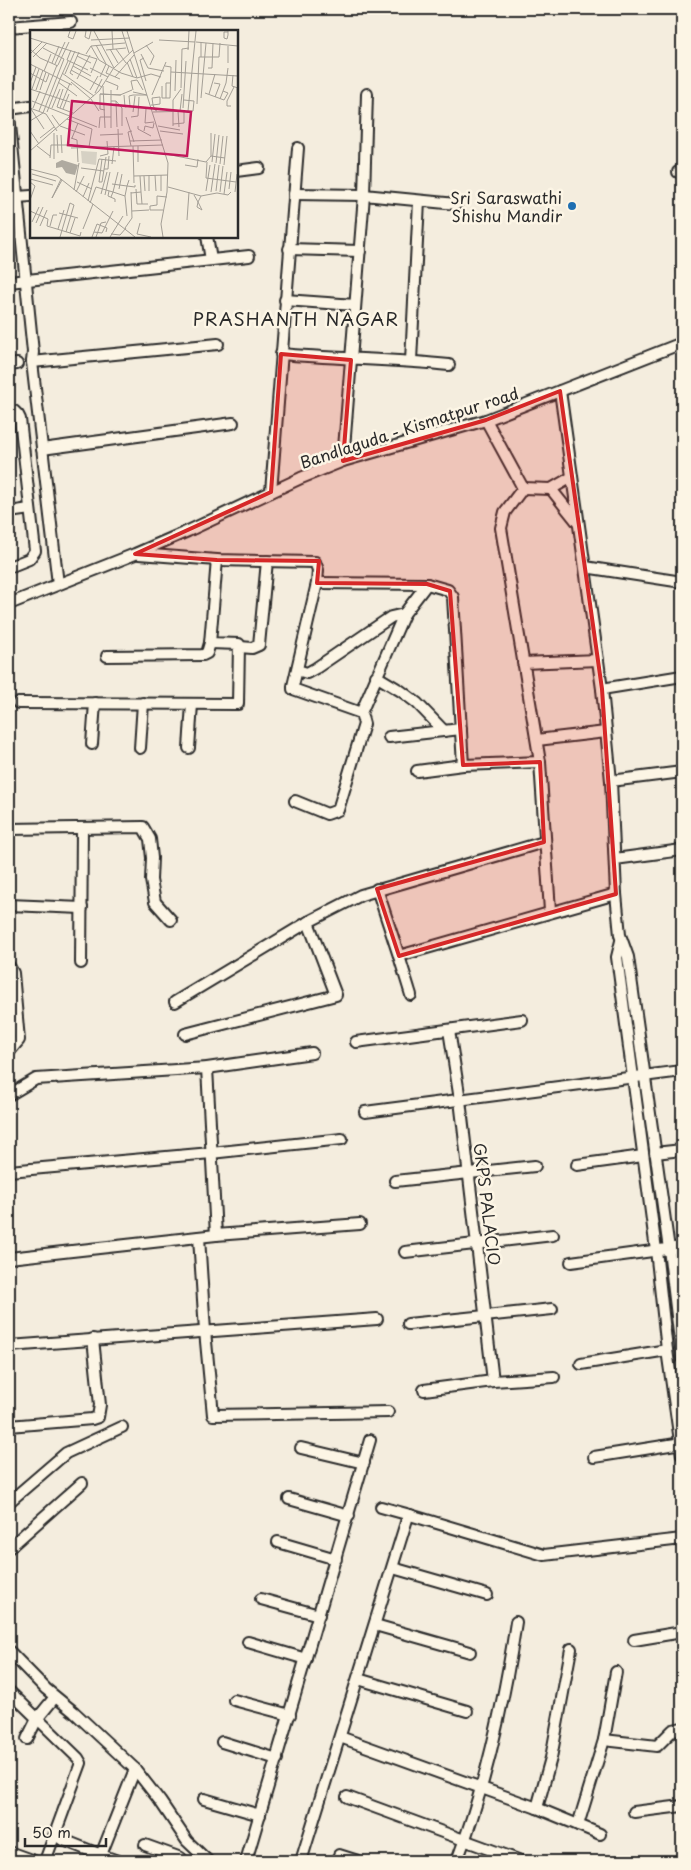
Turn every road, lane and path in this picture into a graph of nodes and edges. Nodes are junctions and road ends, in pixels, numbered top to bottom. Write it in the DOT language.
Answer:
graph roads {
  1 [pos="71,22"];
  2 [pos="9,27"];
  3 [pos="367,94"];
  4 [pos="30,106"];
  5 [pos="9,109"];
  6 [pos="9,115"];
  7 [pos="298,148"];
  8 [pos="259,168"];
  9 [pos="238,171"];
  10 [pos="11,173"];
  11 [pos="294,194"];
  12 [pos="364,195"];
  13 [pos="30,196"];
  14 [pos="16,197"];
  15 [pos="419,201"];
  16 [pos="456,204"];
  17 [pos="207,238"];
  18 [pos="289,249"];
  19 [pos="360,251"];
  20 [pos="249,256"];
  21 [pos="211,260"];
  22 [pos="24,280"];
  23 [pos="9,282"];
  24 [pos="285,300"];
  25 [pos="355,305"];
  26 [pos="682,342"];
  27 [pos="218,344"];
  28 [pos="281,354"];
  29 [pos="351,360"];
  30 [pos="411,361"];
  31 [pos="32,362"];
  32 [pos="449,365"];
  33 [pos="560,392"];
  34 [pos="9,412"];
  35 [pos="486,420"];
  36 [pos="233,423"];
  37 [pos="42,449"];
  38 [pos="343,462"];
  39 [pos="572,477"];
  40 [pos="523,488"];
  41 [pos="551,489"];
  42 [pos="271,492"];
  43 [pos="30,509"];
  44 [pos="9,512"];
  45 [pos="579,524"];
  46 [pos="135,554"];
  47 [pos="217,560"];
  48 [pos="267,561"];
  49 [pos="9,567"];
  50 [pos="585,567"];
  51 [pos="682,582"];
  52 [pos="317,583"];
  53 [pos="58,584"];
  54 [pos="428,584"];
  55 [pos="9,604"];
  56 [pos="404,614"];
  57 [pos="210,643"];
  58 [pos="240,648"];
  59 [pos="107,656"];
  60 [pos="598,660"];
  61 [pos="524,663"];
  62 [pos="297,670"];
  63 [pos="376,676"];
  64 [pos="682,676"];
  65 [pos="602,689"];
  66 [pos="18,703"];
  67 [pos="96,703"];
  68 [pos="142,703"];
  69 [pos="192,704"];
  70 [pos="360,713"];
  71 [pos="461,729"];
  72 [pos="444,731"];
  73 [pos="606,732"];
  74 [pos="389,737"];
  75 [pos="537,740"];
  76 [pos="92,744"];
  77 [pos="140,748"];
  78 [pos="189,748"];
  79 [pos="540,762"];
  80 [pos="463,765"];
  81 [pos="417,771"];
  82 [pos="682,772"];
  83 [pos="611,781"];
  84 [pos="295,801"];
  85 [pos="82,828"];
  86 [pos="9,829"];
  87 [pos="544,842"];
  88 [pos="682,850"];
  89 [pos="615,859"];
  90 [pos="377,889"];
  91 [pos="616,894"];
  92 [pos="9,904"];
  93 [pos="82,908"];
  94 [pos="550,911"];
  95 [pos="171,920"];
  96 [pos="308,922"];
  97 [pos="399,956"];
  98 [pos="81,963"];
  99 [pos="9,966"];
  100 [pos="411,995"];
  101 [pos="175,1002"];
  102 [pos="522,1020"];
  103 [pos="449,1030"];
  104 [pos="185,1034"];
  105 [pos="356,1042"];
  106 [pos="9,1052"];
  107 [pos="312,1053"];
  108 [pos="207,1068"];
  109 [pos="682,1071"];
  110 [pos="639,1077"];
  111 [pos="9,1095"];
  112 [pos="460,1100"];
  113 [pos="365,1112"];
  114 [pos="342,1139"];
  115 [pos="682,1150"];
  116 [pos="211,1153"];
  117 [pos="655,1153"];
  118 [pos="643,1156"];
  119 [pos="577,1165"];
  120 [pos="535,1166"];
  121 [pos="9,1171"];
  122 [pos="469,1173"];
  123 [pos="395,1181"];
  124 [pos="360,1224"];
  125 [pos="216,1235"];
  126 [pos="553,1235"];
  127 [pos="200,1237"];
  128 [pos="478,1243"];
  129 [pos="682,1247"];
  130 [pos="669,1249"];
  131 [pos="656,1250"];
  132 [pos="405,1252"];
  133 [pos="9,1258"];
  134 [pos="571,1262"];
  135 [pos="552,1309"];
  136 [pos="486,1317"];
  137 [pos="377,1319"];
  138 [pos="408,1324"];
  139 [pos="205,1331"];
  140 [pos="93,1339"];
  141 [pos="9,1346"];
  142 [pos="667,1350"];
  143 [pos="682,1358"];
  144 [pos="581,1364"];
  145 [pos="554,1377"];
  146 [pos="493,1381"];
  147 [pos="424,1390"];
  148 [pos="388,1412"];
  149 [pos="9,1426"];
  150 [pos="122,1427"];
  151 [pos="370,1440"];
  152 [pos="682,1443"];
  153 [pos="301,1448"];
  154 [pos="682,1455"];
  155 [pos="594,1457"];
  156 [pos="364,1464"];
  157 [pos="82,1483"];
  158 [pos="288,1499"];
  159 [pos="9,1502"];
  160 [pos="381,1507"];
  161 [pos="410,1515"];
  162 [pos="348,1516"];
  163 [pos="682,1539"];
  164 [pos="278,1542"];
  165 [pos="9,1548"];
  166 [pos="336,1559"];
  167 [pos="392,1568"];
  168 [pos="487,1595"];
  169 [pos="261,1599"];
  170 [pos="319,1615"];
  171 [pos="516,1622"];
  172 [pos="375,1624"];
  173 [pos="682,1632"];
  174 [pos="634,1640"];
  175 [pos="248,1642"];
  176 [pos="571,1650"];
  177 [pos="470,1652"];
  178 [pos="10,1654"];
  179 [pos="306,1659"];
  180 [pos="616,1672"];
  181 [pos="358,1680"];
  182 [pos="9,1691"];
  183 [pos="55,1696"];
  184 [pos="234,1700"];
  185 [pos="467,1711"];
  186 [pos="290,1715"];
  187 [pos="37,1719"];
  188 [pos="682,1728"];
  189 [pos="340,1737"];
  190 [pos="27,1739"];
  191 [pos="604,1740"];
  192 [pos="222,1742"];
  193 [pos="277,1759"];
  194 [pos="135,1769"];
  195 [pos="481,1788"];
  196 [pos="347,1797"];
  197 [pos="204,1799"];
  198 [pos="682,1806"];
  199 [pos="537,1808"];
  200 [pos="634,1812"];
  201 [pos="260,1815"];
  202 [pos="578,1825"];
  203 [pos="600,1834"];
  204 [pos="61,1839"];
  205 [pos="465,1840"];
  206 [pos="187,1841"];
  207 [pos="145,1846"];
  208 [pos="9,1852"];
  209 [pos="101,1855"];
  210 [pos="339,1855"];
  211 [pos="181,1860"];
  212 [pos="34,1861"];
  213 [pos="45,1861"];
  214 [pos="118,1861"];
  215 [pos="208,1861"];
  216 [pos="246,1861"];
  217 [pos="301,1861"];
  218 [pos="358,1861"];
  219 [pos="457,1861"];
  220 [pos="521,1861"];
  1 -- 2 [label="street"];
  3 -- 12 [label="street"];
  4 -- 5 [label="street"];
  6 -- 10 [label="street"];
  7 -- 11 [label="street"];
  8 -- 9 [label="street"];
  10 -- 14 [label="street"];
  11 -- 12 [label="street"];
  11 -- 18 [label="street"];
  12 -- 15 [label="street"];
  12 -- 19 [label="street"];
  13 -- 14 [label="street"];
  14 -- 22 [label="street"];
  15 -- 16 [label="street"];
  15 -- 30 [label="street"];
  17 -- 21 [label="street"];
  18 -- 19 [label="street"];
  18 -- 24 [label="street"];
  19 -- 25 [label="street"];
  20 -- 21 [label="street"];
  21 -- 22 [label="street"];
  22 -- 23 [label="street"];
  22 -- 31 [label="street"];
  24 -- 25 [label="street"];
  24 -- 28 [label="street"];
  25 -- 29 [label="street"];
  26 -- 33 [label="street, Bandlaguda - Kismatpur road"];
  27 -- 31 [label="street"];
  28 -- 29 [label="street"];
  28 -- 42 [label="street"];
  29 -- 30 [label="street"];
  29 -- 38 [label="street"];
  30 -- 32 [label="street"];
  31 -- 37 [label="street"];
  33 -- 35 [label="street, Bandlaguda - Kismatpur road"];
  33 -- 39 [label="street"];
  34 -- 43 [label="street"];
  35 -- 38 [label="street, Bandlaguda - Kismatpur road"];
  35 -- 40 [label="street"];
  36 -- 37 [label="street"];
  37 -- 53 [label="street"];
  38 -- 42 [label="street, Bandlaguda - Kismatpur road"];
  39 -- 41 [label="street"];
  39 -- 45 [label="street"];
  40 -- 41 [label="street"];
  40 -- 61 [label="street"];
  41 -- 45 [label="street"];
  42 -- 46 [label="street, Bandlaguda - Kismatpur road"];
  43 -- 44 [label="street"];
  43 -- 49 [label="street"];
  45 -- 50 [label="street"];
  46 -- 47 [label="street"];
  46 -- 53 [label="street, Bandlaguda - Kismatpur road"];
  47 -- 48 [label="street"];
  47 -- 57 [label="street"];
  48 -- 52 [label="street"];
  48 -- 58 [label="street"];
  50 -- 51 [label="street"];
  50 -- 60 [label="street"];
  52 -- 54 [label="street"];
  52 -- 62 [label="street"];
  53 -- 55 [label="street, Bandlaguda - Kismatpur road"];
  54 -- 56 [label="street"];
  54 -- 71 [label="street"];
  56 -- 62 [label="street"];
  56 -- 63 [label="street"];
  57 -- 58 [label="street"];
  57 -- 59 [label="street"];
  58 -- 69 [label="street"];
  60 -- 61 [label="street"];
  60 -- 65 [label="street"];
  61 -- 75 [label="street"];
  62 -- 70 [label="street"];
  63 -- 70 [label="street"];
  63 -- 72 [label="street"];
  64 -- 65 [label="street"];
  65 -- 73 [label="street"];
  66 -- 67 [label="street"];
  67 -- 68 [label="street"];
  67 -- 76 [label="street"];
  68 -- 69 [label="street"];
  68 -- 77 [label="street"];
  69 -- 78 [label="street"];
  70 -- 84 [label="street"];
  71 -- 72 [label="street"];
  71 -- 80 [label="street"];
  72 -- 74 [label="street"];
  73 -- 75 [label="street"];
  73 -- 83 [label="street"];
  75 -- 79 [label="street"];
  79 -- 80 [label="street"];
  79 -- 87 [label="street"];
  80 -- 81 [label="street"];
  82 -- 83 [label="street"];
  83 -- 89 [label="street"];
  85 -- 86 [label="street"];
  85 -- 93 [label="street"];
  85 -- 95 [label="street"];
  87 -- 90 [label="street"];
  87 -- 94 [label="street"];
  88 -- 89 [label="street"];
  89 -- 91 [label="street"];
  90 -- 96 [label="street"];
  90 -- 97 [label="street"];
  91 -- 94 [label="street"];
  91 -- 110 [label="street"];
  92 -- 93 [label="street"];
  93 -- 98 [label="street"];
  94 -- 97 [label="street"];
  96 -- 101 [label="street"];
  96 -- 104 [label="street"];
  97 -- 100 [label="street"];
  99 -- 106 [label="street"];
  102 -- 103 [label="street"];
  103 -- 105 [label="street"];
  103 -- 112 [label="street, GKPS PALACIO"];
  107 -- 108 [label="street"];
  108 -- 111 [label="street"];
  108 -- 116 [label="street"];
  109 -- 110 [label="street"];
  110 -- 112 [label="street"];
  110 -- 117 [label="street"];
  110 -- 118 [label="street"];
  112 -- 113 [label="street"];
  112 -- 122 [label="street, GKPS PALACIO"];
  114 -- 116 [label="street"];
  115 -- 117 [label="street"];
  116 -- 121 [label="street"];
  116 -- 125 [label="street"];
  117 -- 130 [label="street"];
  118 -- 119 [label="street"];
  118 -- 131 [label="street"];
  120 -- 122 [label="street"];
  122 -- 123 [label="street"];
  122 -- 128 [label="street, GKPS PALACIO"];
  124 -- 125 [label="street"];
  125 -- 127 [label="street"];
  126 -- 128 [label="street"];
  127 -- 133 [label="street"];
  127 -- 139 [label="street"];
  128 -- 132 [label="street"];
  128 -- 136 [label="street, GKPS PALACIO"];
  129 -- 130 [label="street"];
  130 -- 131 [label="street"];
  130 -- 143 [label="street"];
  131 -- 134 [label="street"];
  131 -- 142 [label="street"];
  135 -- 136 [label="street"];
  136 -- 138 [label="street"];
  136 -- 146 [label="street, GKPS PALACIO"];
  137 -- 139 [label="street"];
  139 -- 140 [label="street"];
  139 -- 148 [label="street"];
  140 -- 141 [label="street"];
  140 -- 149 [label="street"];
  142 -- 144 [label="street"];
  142 -- 152 [label="street"];
  145 -- 146 [label="street"];
  146 -- 147 [label="street"];
  150 -- 159 [label="street"];
  151 -- 156 [label="street"];
  152 -- 154 [label="street"];
  152 -- 155 [label="street"];
  153 -- 156 [label="street"];
  156 -- 162 [label="street"];
  157 -- 165 [label="street"];
  158 -- 162 [label="street"];
  160 -- 161 [label="street"];
  161 -- 163 [label="street"];
  161 -- 167 [label="street"];
  162 -- 166 [label="street"];
  164 -- 166 [label="street"];
  166 -- 170 [label="street"];
  167 -- 168 [label="street"];
  167 -- 172 [label="street"];
  169 -- 170 [label="street"];
  170 -- 179 [label="street"];
  171 -- 195 [label="street"];
  172 -- 177 [label="street"];
  172 -- 181 [label="street"];
  173 -- 174 [label="street"];
  175 -- 179 [label="street"];
  176 -- 199 [label="street"];
  178 -- 183 [label="street"];
  179 -- 186 [label="street"];
  180 -- 191 [label="street"];
  181 -- 185 [label="street"];
  181 -- 189 [label="street"];
  182 -- 187 [label="street"];
  183 -- 187 [label="street"];
  183 -- 194 [label="street"];
  184 -- 186 [label="street"];
  186 -- 193 [label="street"];
  187 -- 190 [label="street"];
  187 -- 213 [label="street"];
  188 -- 191 [label="street"];
  189 -- 195 [label="street"];
  189 -- 217 [label="street"];
  191 -- 202 [label="street"];
  192 -- 193 [label="street"];
  193 -- 201 [label="street"];
  194 -- 206 [label="street"];
  194 -- 209 [label="street"];
  195 -- 199 [label="street"];
  195 -- 205 [label="street"];
  196 -- 205 [label="street"];
  197 -- 201 [label="street"];
  198 -- 200 [label="street"];
  199 -- 202 [label="street"];
  201 -- 216 [label="street"];
  202 -- 203 [label="street"];
  204 -- 209 [label="street"];
  205 -- 219 [label="street"];
  205 -- 220 [label="street"];
  206 -- 211 [label="street"];
  206 -- 215 [label="street"];
  207 -- 211 [label="street"];
  208 -- 212 [label="street"];
  209 -- 214 [label="street"];
  210 -- 218 [label="street"];
}
